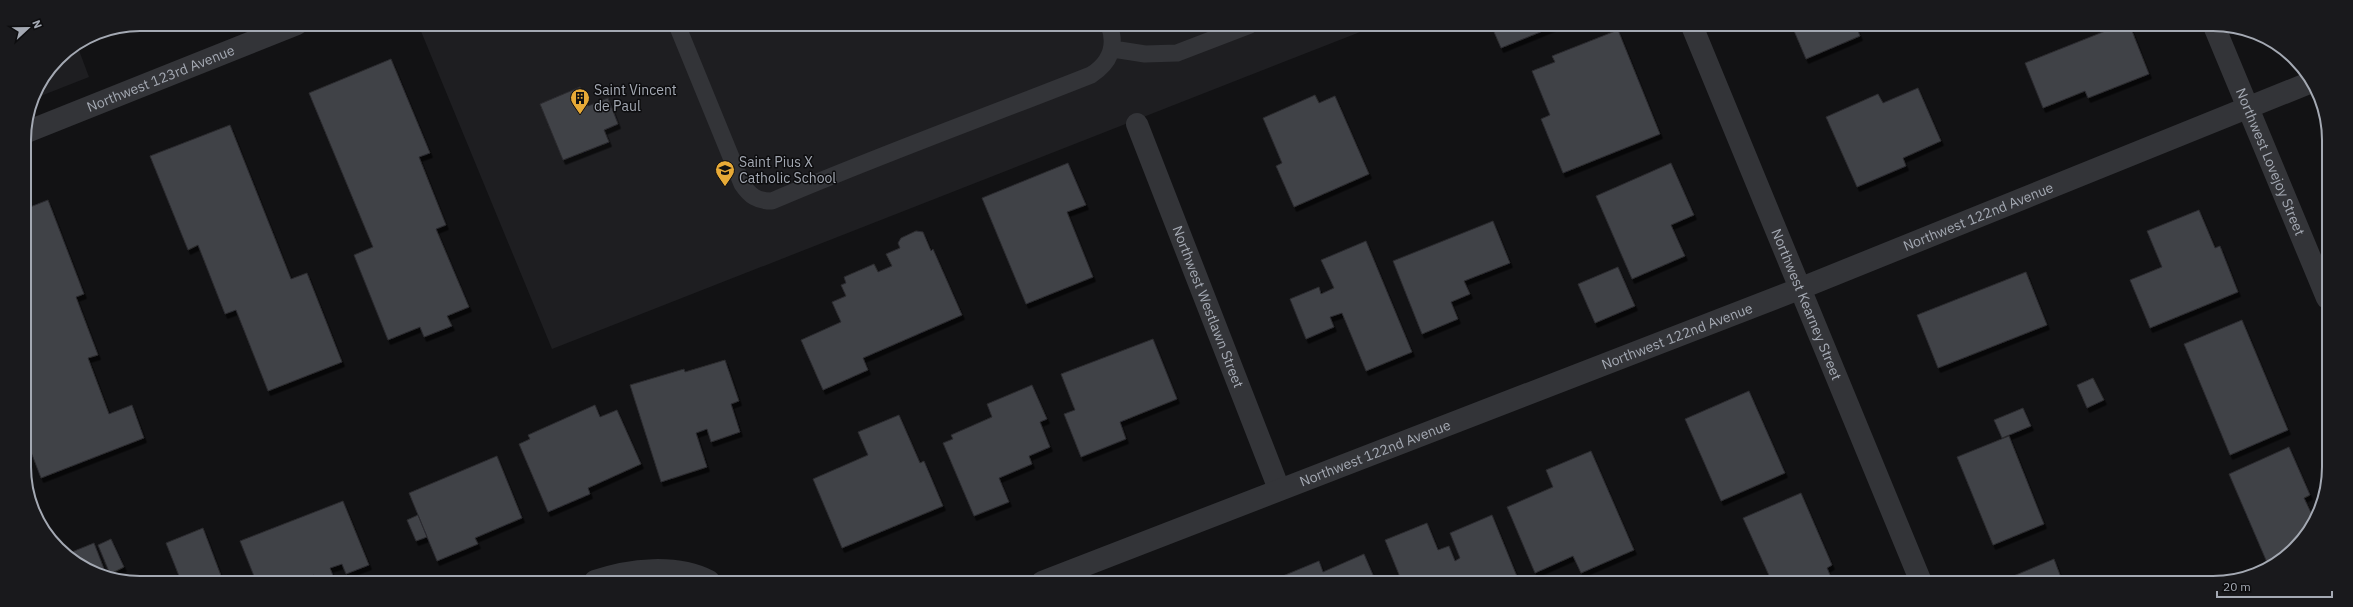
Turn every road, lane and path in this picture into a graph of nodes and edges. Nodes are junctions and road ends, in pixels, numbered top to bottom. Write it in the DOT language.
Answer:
graph roads {
  1 [pos="280,31"];
  2 [pos="679,31"];
  3 [pos="1111,31"];
  4 [pos="1234,31"];
  5 [pos="1694,31"];
  6 [pos="2216,31"];
  7 [pos="1113,49"];
  8 [pos="2307,84"];
  9 [pos="2248,106"];
  10 [pos="1137,124"];
  11 [pos="31,131"];
  12 [pos="2322,286"];
  13 [pos="1799,289"];
  14 [pos="1280,489"];
  15 [pos="617,576"];
  16 [pos="690,576"];
  17 [pos="1057,576"];
  18 [pos="1919,576"];
  1 -- 11 [label="street, Northwest 123rd Avenue"];
  2 -- 7 [label="lane"];
  3 -- 7 [label="lane"];
  4 -- 7 [label="lane"];
  5 -- 13 [label="street, Northwest Kearney Street"];
  6 -- 9 [label="street, Northwest Lovejoy Street"];
  8 -- 9 [label="street, Northwest 122nd Avenue"];
  9 -- 12 [label="street, Northwest Lovejoy Street"];
  9 -- 13 [label="street, Northwest 122nd Avenue"];
  10 -- 14 [label="street, Northwest Westlawn Street"];
  13 -- 14 [label="street, Northwest 122nd Avenue"];
  13 -- 18 [label="street, Northwest Kearney Street"];
  14 -- 17 [label="street, Northwest 122nd Avenue"];
  15 -- 16 [label="street"];
}
